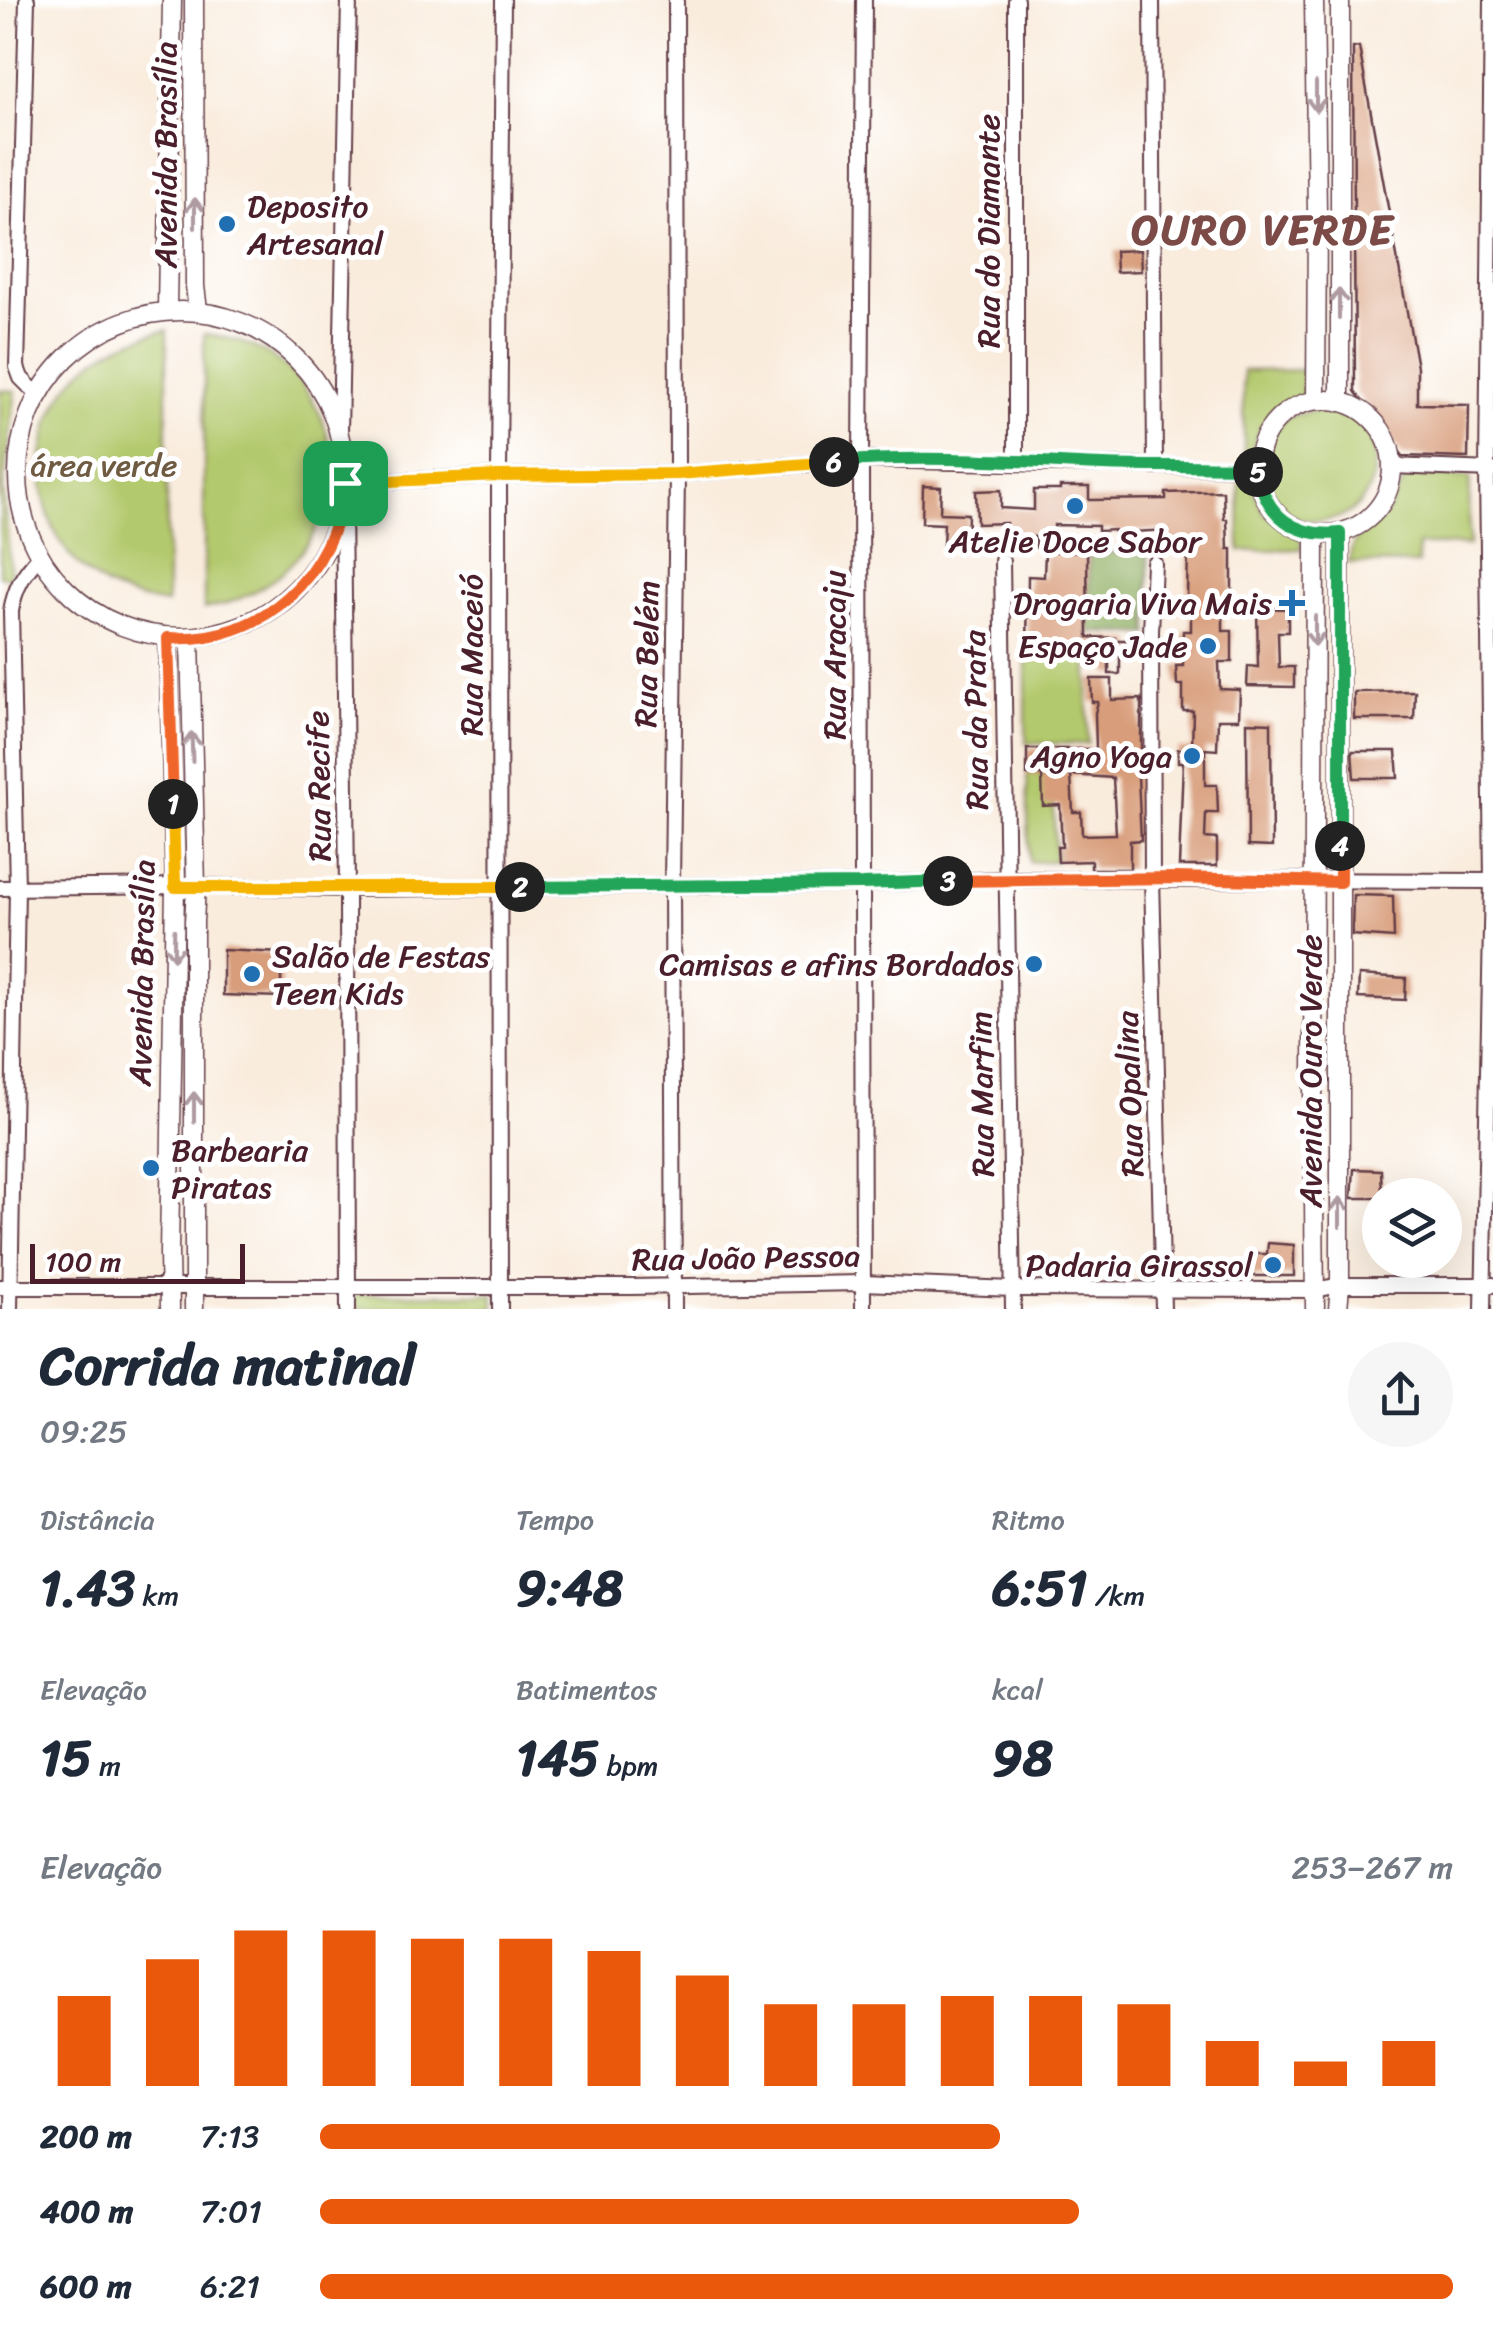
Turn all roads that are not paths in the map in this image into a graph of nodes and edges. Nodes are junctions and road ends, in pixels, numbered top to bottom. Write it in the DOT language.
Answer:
graph roads {
  1 [pos="27,0"];
  2 [pos="172,0"];
  3 [pos="194,0"];
  4 [pos="349,0"];
  5 [pos="504,0"];
  6 [pos="676,0"];
  7 [pos="864,0"];
  8 [pos="1016,0"];
  9 [pos="1152,0"];
  10 [pos="1314,0"];
  11 [pos="1340,0"];
  12 [pos="1492,0"];
  13 [pos="166,310"];
  14 [pos="198,310"];
  15 [pos="37,394"];
  16 [pos="1316,400"];
  17 [pos="1340,402"];
  18 [pos="340,432"];
  19 [pos="861,460"];
  20 [pos="1016,462"];
  21 [pos="1392,466"];
  22 [pos="1155,467"];
  23 [pos="1257,468"];
  24 [pos="1490,470"];
  25 [pos="677,474"];
  26 [pos="499,476"];
  27 [pos="344,493"];
  28 [pos="1340,533"];
  29 [pos="1315,534"];
  30 [pos="40,557"];
  31 [pos="1002,562"];
  32 [pos="1154,563"];
  33 [pos="168,638"];
  34 [pos="190,638"];
  35 [pos="1152,878"];
  36 [pos="1005,879"];
  37 [pos="1492,881"];
  38 [pos="1314,882"];
  39 [pos="1340,882"];
  40 [pos="862,884"];
  41 [pos="672,885"];
  42 [pos="175,887"];
  43 [pos="196,887"];
  44 [pos="499,887"];
  45 [pos="0,888"];
  46 [pos="17,888"];
  47 [pos="347,888"];
  48 [pos="863,1283"];
  49 [pos="500,1285"];
  50 [pos="1340,1285"];
  51 [pos="1488,1285"];
  52 [pos="194,1286"];
  53 [pos="674,1286"];
  54 [pos="5,1287"];
  55 [pos="170,1287"];
  56 [pos="347,1288"];
  57 [pos="1013,1288"];
  58 [pos="1163,1290"];
  59 [pos="1315,1300"];
  60 [pos="10,1309"];
  61 [pos="170,1309"];
  62 [pos="194,1309"];
  63 [pos="348,1309"];
  64 [pos="500,1309"];
  65 [pos="674,1309"];
  66 [pos="863,1309"];
  67 [pos="1013,1309"];
  68 [pos="1163,1309"];
  69 [pos="1338,1309"];
  70 [pos="1483,1309"];
  1 -- 15 [label="street"];
  2 -- 13 [label="street, Avenida Brasília"];
  14 -- 3 [label="street, Avenida Brasília, one-way"];
  4 -- 18 [label="street"];
  5 -- 26 [label="street, Rua Maceió"];
  6 -- 25 [label="street, Rua Belém"];
  7 -- 19 [label="street, Rua Aracaju"];
  8 -- 20 [label="street, Rua do Diamante"];
  9 -- 22 [label="street"];
  10 -- 16 [label="street, one-way"];
  17 -- 11 [label="street, one-way"];
  12 -- 24 [label="street"];
  13 -- 14 [label="street"];
  13 -- 15 [label="street"];
  14 -- 18 [label="street"];
  15 -- 30 [label="street"];
  16 -- 17 [label="street"];
  16 -- 23 [label="street"];
  17 -- 21 [label="street"];
  18 -- 27 [label="street"];
  19 -- 20 [label="street"];
  19 -- 25 [label="street"];
  19 -- 40 [label="street, Rua Aracaju"];
  20 -- 22 [label="street"];
  21 -- 24 [label="street"];
  21 -- 28 [label="street"];
  22 -- 23 [label="street"];
  23 -- 29 [label="street"];
  24 -- 37 [label="street"];
  25 -- 26 [label="street"];
  25 -- 41 [label="street, Rua Belém"];
  26 -- 27 [label="street"];
  26 -- 44 [label="street, Rua Maceió"];
  27 -- 34 [label="street"];
  27 -- 47 [label="street, Rua Recife"];
  28 -- 29 [label="street"];
  28 -- 39 [label="street, Avenida Ouro Verde"];
  29 -- 38 [label="street, Avenida Ouro Verde, one-way"];
  30 -- 33 [label="street"];
  30 -- 46 [label="street"];
  31 -- 36 [label="street, Rua da Prata"];
  32 -- 35 [label="street, Rua Opalina"];
  33 -- 34 [label="street"];
  33 -- 42 [label="street, Avenida Brasília"];
  43 -- 34 [label="street, Avenida Brasília, one-way"];
  35 -- 36 [label="street"];
  35 -- 38 [label="street"];
  35 -- 58 [label="street, Rua Opalina"];
  36 -- 40 [label="street"];
  36 -- 57 [label="street, Rua Marfim"];
  37 -- 39 [label="street"];
  37 -- 51 [label="street"];
  38 -- 39 [label="street"];
  38 -- 59 [label="street, Avenida Ouro Verde"];
  50 -- 39 [label="street, Avenida Ouro Verde, one-way"];
  40 -- 41 [label="street"];
  40 -- 48 [label="street, Rua Aracaju"];
  41 -- 44 [label="street"];
  41 -- 53 [label="street, Rua Belém"];
  42 -- 43 [label="street"];
  42 -- 46 [label="street"];
  42 -- 55 [label="street, Avenida Brasília, one-way"];
  43 -- 47 [label="street"];
  52 -- 43 [label="street, Avenida Brasília, one-way"];
  44 -- 47 [label="street"];
  44 -- 49 [label="street, Rua Maceió"];
  45 -- 46 [label="street"];
  46 -- 54 [label="street"];
  47 -- 56 [label="street, Rua Recife"];
  48 -- 53 [label="street, Rua João Pessoa"];
  48 -- 57 [label="street, Rua João Pessoa"];
  48 -- 66 [label="street, Rua Aracaju"];
  49 -- 53 [label="street, Rua João Pessoa"];
  49 -- 56 [label="street, Rua João Pessoa"];
  49 -- 64 [label="street, Rua Maceió"];
  50 -- 51 [label="street, Rua João Pessoa"];
  50 -- 59 [label="street, Rua João Pessoa"];
  50 -- 69 [label="street, Avenida Ouro Verde"];
  51 -- 70 [label="street"];
  52 -- 55 [label="street, Rua João Pessoa"];
  52 -- 56 [label="street, Rua João Pessoa"];
  52 -- 62 [label="street, Avenida Brasília"];
  53 -- 65 [label="street, Rua Belém"];
  54 -- 55 [label="street, Rua João Pessoa"];
  54 -- 60 [label="street"];
  55 -- 61 [label="street, Avenida Brasília"];
  56 -- 63 [label="street, Rua Recife"];
  57 -- 58 [label="street, Rua João Pessoa"];
  57 -- 67 [label="street, Rua Marfim"];
  58 -- 59 [label="street, Rua João Pessoa"];
  58 -- 68 [label="street, Rua Opalina"];
}
